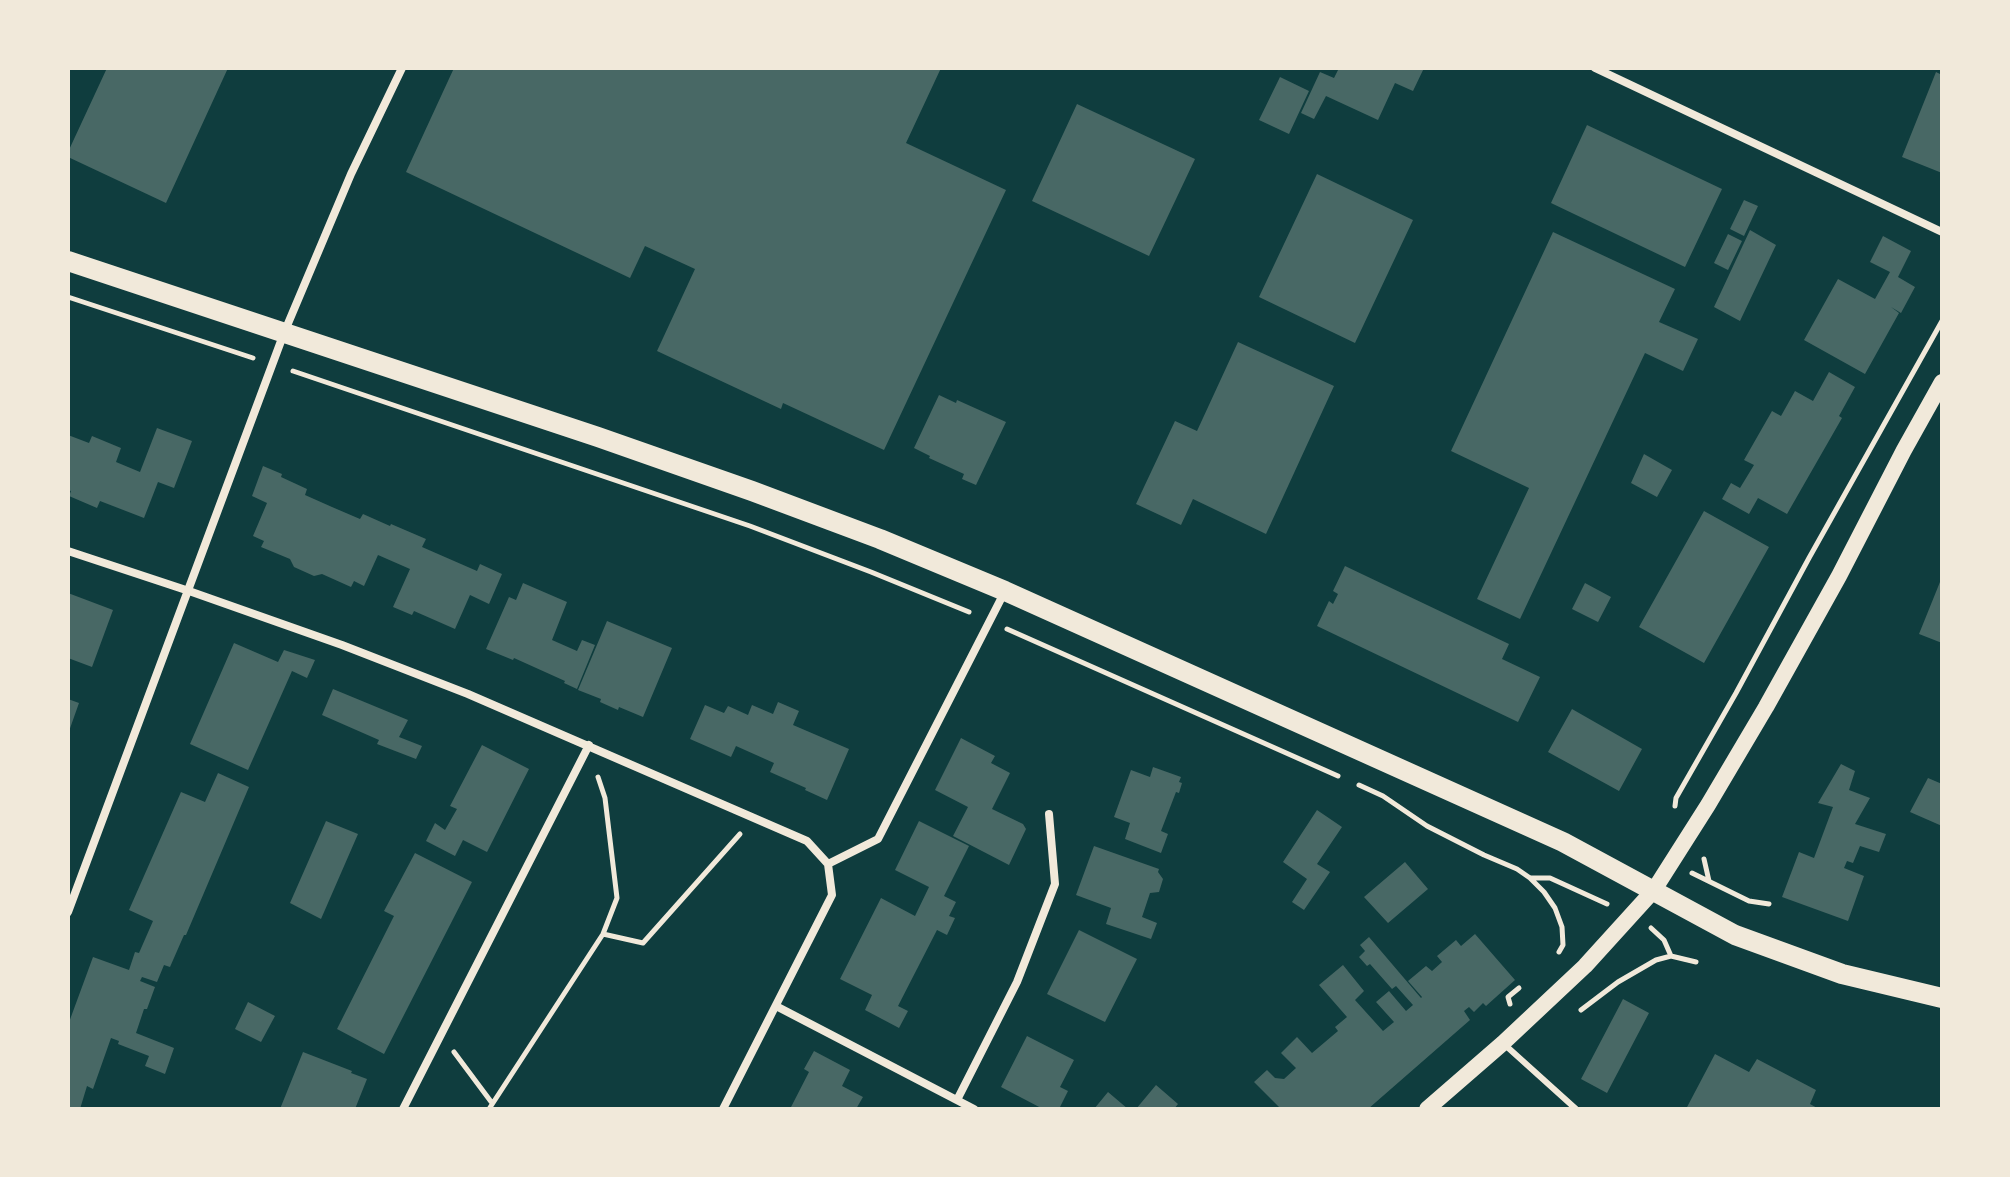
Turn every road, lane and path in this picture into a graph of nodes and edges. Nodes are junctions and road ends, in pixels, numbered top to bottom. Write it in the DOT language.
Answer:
graph roads {
  1 [pos="402,68"];
  2 [pos="1595,68"];
  3 [pos="1942,232"];
  4 [pos="68,261"];
  5 [pos="68,297"];
  6 [pos="1942,321"];
  7 [pos="284,333"];
  8 [pos="247,356"];
  9 [pos="304,375"];
  10 [pos="1942,382"];
  11 [pos="68,551"];
  12 [pos="189,591"];
  13 [pos="1005,591"];
  14 [pos="990,621"];
  15 [pos="589,745"];
  16 [pos="1339,776"];
  17 [pos="1354,782"];
  18 [pos="1676,798"];
  19 [pos="1049,814"];
  20 [pos="754,818"];
  21 [pos="828,864"];
  22 [pos="1530,878"];
  23 [pos="1709,882"];
  24 [pos="1654,890"];
  25 [pos="1769,904"];
  26 [pos="1610,906"];
  27 [pos="68,912"];
  28 [pos="603,934"];
  29 [pos="1556,956"];
  30 [pos="1654,962"];
  31 [pos="1696,962"];
  32 [pos="1942,998"];
  33 [pos="776,1006"];
  34 [pos="441,1034"];
  35 [pos="1503,1043"];
  36 [pos="957,1100"];
  37 [pos="490,1106"];
  38 [pos="403,1109"];
  39 [pos="723,1109"];
  40 [pos="974,1109"];
  41 [pos="1427,1109"];
  42 [pos="1576,1109"];
  1 -- 7 [label="street"];
  2 -- 3 [label="street"];
  4 -- 7 [label="main road"];
  5 -- 8 [label="path"];
  6 -- 18 [label="path"];
  7 -- 12 [label="street"];
  7 -- 13 [label="main road"];
  9 -- 14 [label="path"];
  10 -- 24 [label="main road"];
  11 -- 12 [label="street"];
  12 -- 15 [label="street"];
  12 -- 27 [label="street"];
  13 -- 14 [label="street"];
  13 -- 24 [label="main road"];
  14 -- 16 [label="path"];
  14 -- 21 [label="street"];
  15 -- 20 [label="street"];
  15 -- 28 [label="path"];
  15 -- 34 [label="street"];
  17 -- 22 [label="path"];
  19 -- 36 [label="street"];
  20 -- 21 [label="street"];
  20 -- 28 [label="path"];
  21 -- 33 [label="street"];
  22 -- 26 [label="path"];
  22 -- 29 [label="path"];
  23 -- 25 [label="path"];
  24 -- 32 [label="main road"];
  24 -- 35 [label="main road"];
  28 -- 37 [label="path"];
  30 -- 31 [label="path"];
  33 -- 36 [label="street"];
  33 -- 39 [label="street"];
  34 -- 37 [label="path"];
  34 -- 38 [label="street"];
  35 -- 41 [label="main road"];
  35 -- 42 [label="lane"];
  36 -- 40 [label="street"];
}
